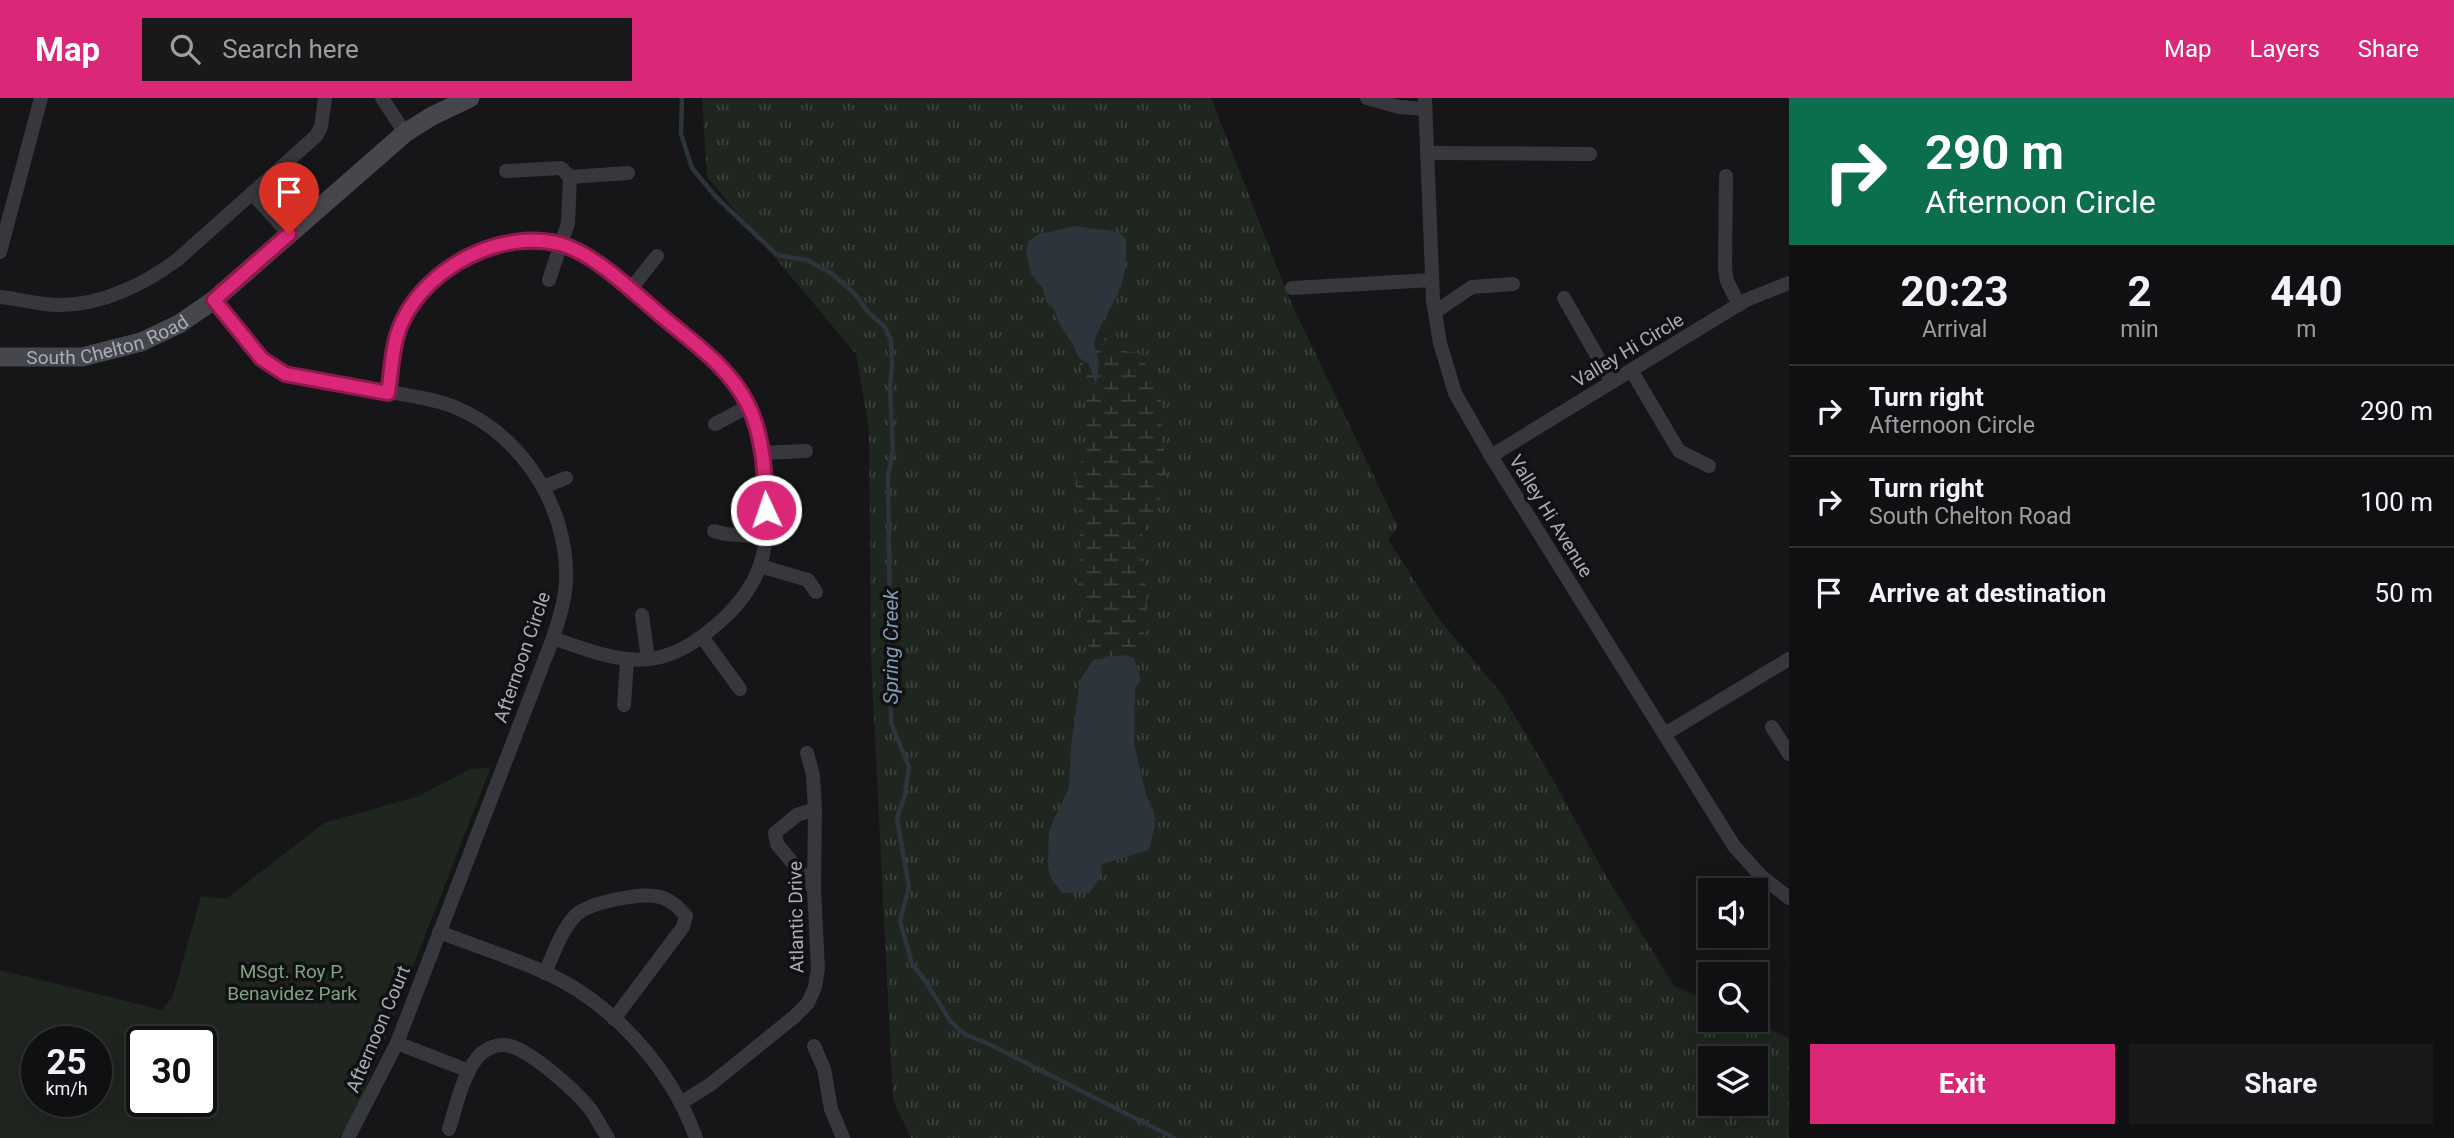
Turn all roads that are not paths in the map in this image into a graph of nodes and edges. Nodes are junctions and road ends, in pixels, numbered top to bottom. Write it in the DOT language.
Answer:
graph roads {
  1 [pos="41,98"];
  2 [pos="325,98"];
  3 [pos="382,98"];
  4 [pos="470,98"];
  5 [pos="1367,98"];
  6 [pos="1425,103"];
  7 [pos="405,133"];
  8 [pos="1427,153"];
  9 [pos="1590,154"];
  10 [pos="506,171"];
  11 [pos="628,173"];
  12 [pos="1726,176"];
  13 [pos="570,177"];
  14 [pos="252,193"];
  15 [pos="289,234"];
  16 [pos="562,244"];
  17 [pos="0,252"];
  18 [pos="657,256"];
  19 [pos="1432,280"];
  20 [pos="549,281"];
  21 [pos="1789,283"];
  22 [pos="1513,284"];
  23 [pos="1292,288"];
  24 [pos="630,290"];
  25 [pos="0,297"];
  26 [pos="1564,298"];
  27 [pos="214,300"];
  28 [pos="1739,305"];
  29 [pos="1435,312"];
  30 [pos="0,357"];
  31 [pos="1631,370"];
  32 [pos="1612,382"];
  33 [pos="388,393"];
  34 [pos="749,407"];
  35 [pos="715,424"];
  36 [pos="806,451"];
  37 [pos="761,453"];
  38 [pos="1492,456"];
  39 [pos="1709,466"];
  40 [pos="566,478"];
  41 [pos="543,487"];
  42 [pos="714,531"];
  43 [pos="765,537"];
  44 [pos="760,566"];
  45 [pos="816,592"];
  46 [pos="642,615"];
  47 [pos="702,637"];
  48 [pos="553,638"];
  49 [pos="648,659"];
  50 [pos="1789,659"];
  51 [pos="627,661"];
  52 [pos="740,689"];
  53 [pos="624,705"];
  54 [pos="1772,727"];
  55 [pos="1665,734"];
  56 [pos="807,753"];
  57 [pos="1789,754"];
  58 [pos="816,809"];
  59 [pos="814,890"];
  60 [pos="1789,898"];
  61 [pos="439,932"];
  62 [pos="545,972"];
  63 [pos="614,1019"];
  64 [pos="397,1043"];
  65 [pos="814,1046"];
  66 [pos="469,1071"];
  67 [pos="681,1103"];
  68 [pos="449,1129"];
  69 [pos="354,1136"];
  70 [pos="608,1138"];
  71 [pos="696,1138"];
  72 [pos="843,1138"];
  1 -- 17 [label="street"];
  2 -- 14 [label="street"];
  3 -- 7 [label="street"];
  4 -- 7 [label="main road, South Chelton Road"];
  5 -- 6 [label="street"];
  6 -- 8 [label="street, Valley Hi Avenue"];
  7 -- 15 [label="main road, South Chelton Road"];
  8 -- 9 [label="street"];
  8 -- 19 [label="street, Valley Hi Avenue"];
  10 -- 13 [label="street"];
  11 -- 13 [label="street"];
  12 -- 28 [label="street"];
  13 -- 16 [label="street"];
  14 -- 15 [label="street"];
  14 -- 25 [label="street"];
  15 -- 27 [label="main road, South Chelton Road"];
  16 -- 20 [label="street"];
  16 -- 24 [label="street"];
  16 -- 33 [label="street"];
  18 -- 24 [label="street"];
  19 -- 23 [label="street"];
  19 -- 29 [label="street, Valley Hi Avenue"];
  21 -- 28 [label="street, Valley Hi Circle"];
  22 -- 29 [label="street"];
  24 -- 34 [label="street"];
  26 -- 32 [label="street"];
  27 -- 30 [label="main road, South Chelton Road"];
  27 -- 33 [label="street, Afternoon Circle"];
  28 -- 31 [label="street, Valley Hi Circle"];
  29 -- 38 [label="street, Valley Hi Avenue"];
  31 -- 32 [label="street, Valley Hi Circle"];
  31 -- 39 [label="street"];
  32 -- 38 [label="street, Valley Hi Circle"];
  33 -- 41 [label="street, Afternoon Circle"];
  34 -- 35 [label="street"];
  34 -- 37 [label="street"];
  36 -- 37 [label="street"];
  37 -- 43 [label="street"];
  38 -- 55 [label="street, Valley Hi Avenue"];
  40 -- 41 [label="street"];
  41 -- 48 [label="street, Afternoon Circle"];
  42 -- 43 [label="street"];
  43 -- 44 [label="street"];
  44 -- 45 [label="street"];
  44 -- 47 [label="street"];
  46 -- 49 [label="street"];
  47 -- 49 [label="street"];
  47 -- 52 [label="street"];
  48 -- 51 [label="street"];
  48 -- 61 [label="street, Afternoon Circle"];
  49 -- 51 [label="street"];
  50 -- 55 [label="street"];
  51 -- 53 [label="street"];
  54 -- 57 [label="street"];
  55 -- 60 [label="street, Valley Hi Avenue"];
  56 -- 58 [label="street, Atlantic Drive"];
  58 -- 59 [label="street, Atlantic Drive"];
  58 -- 59 [label="street"];
  59 -- 67 [label="street, Atlantic Drive"];
  61 -- 62 [label="street"];
  61 -- 64 [label="street, Afternoon Court"];
  62 -- 63 [label="street"];
  62 -- 63 [label="street"];
  63 -- 67 [label="street"];
  64 -- 66 [label="street"];
  64 -- 69 [label="street, Afternoon Court"];
  65 -- 72 [label="street"];
  66 -- 68 [label="street"];
  66 -- 70 [label="street"];
  67 -- 71 [label="street"];
}
